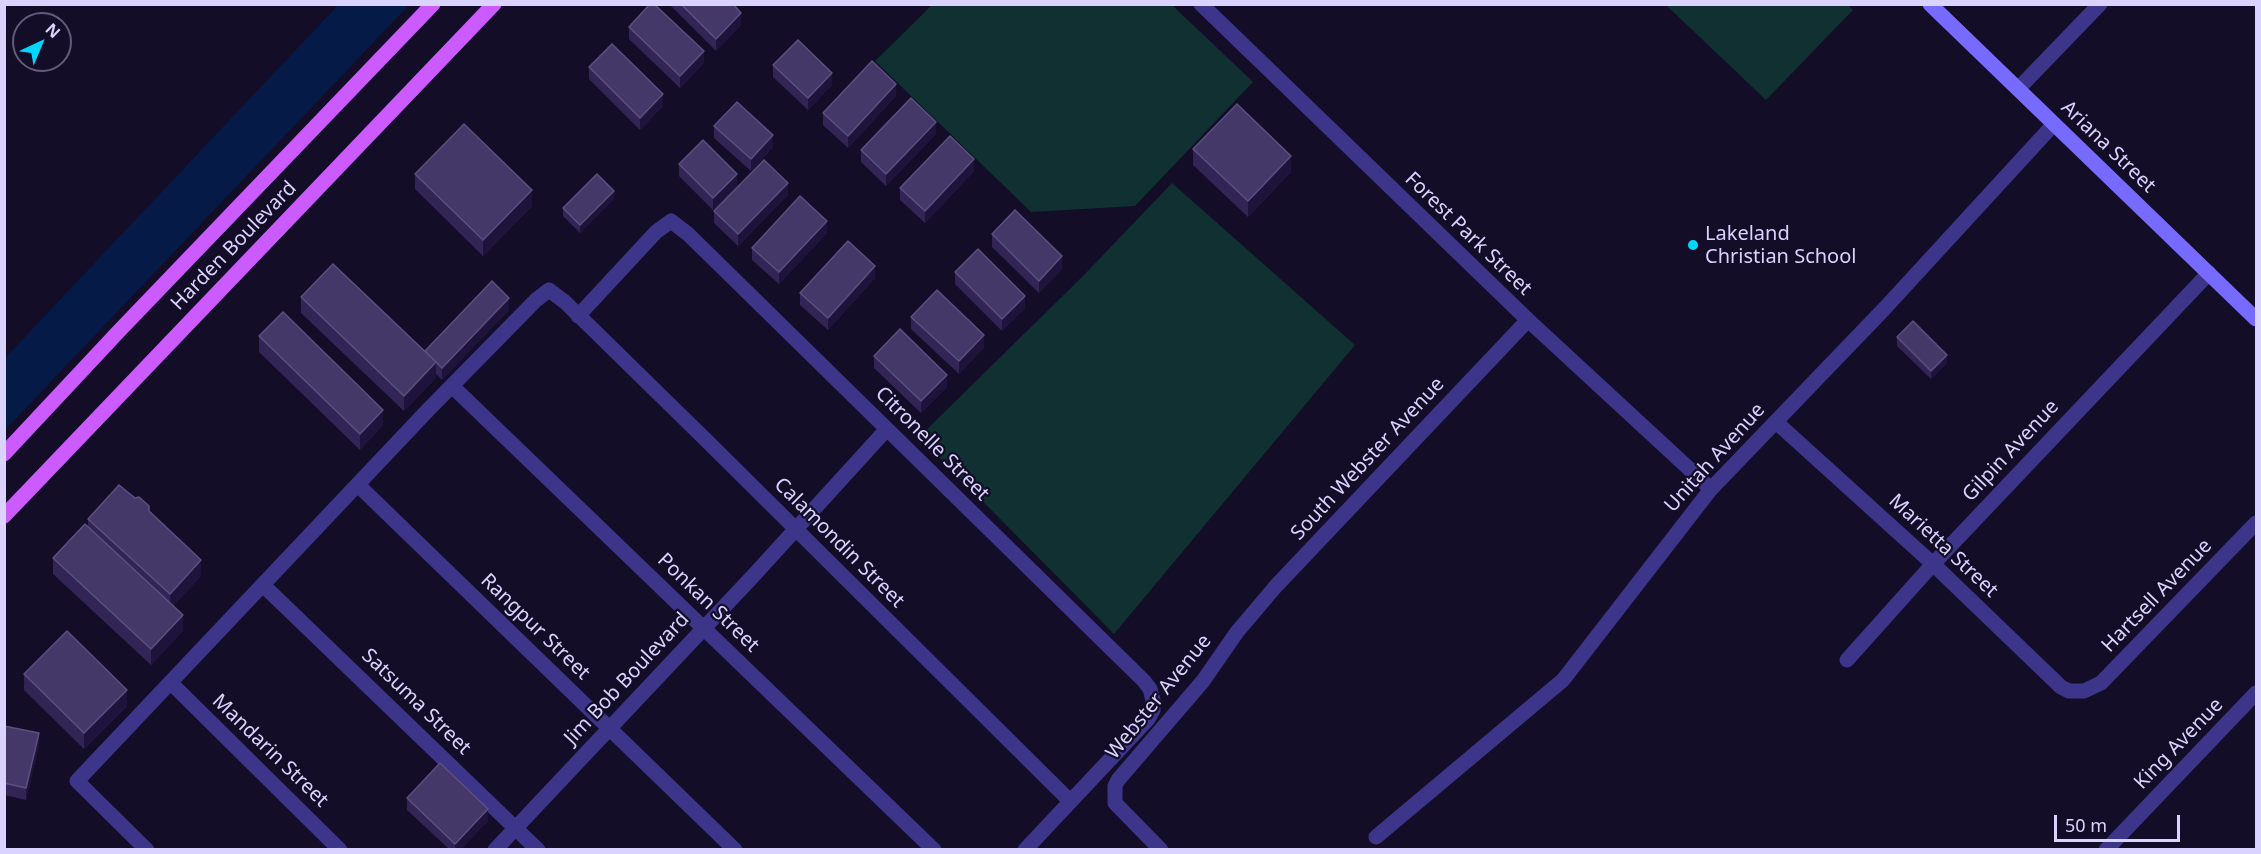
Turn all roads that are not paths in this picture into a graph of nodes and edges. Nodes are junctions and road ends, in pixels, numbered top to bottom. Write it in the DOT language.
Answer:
graph roads {
  1 [pos="434,4"];
  2 [pos="494,4"];
  3 [pos="1201,4"];
  4 [pos="1930,4"];
  5 [pos="2100,4"];
  6 [pos="2018,89"];
  7 [pos="2054,124"];
  8 [pos="2209,273"];
  9 [pos="578,316"];
  10 [pos="2256,319"];
  11 [pos="1528,320"];
  12 [pos="452,386"];
  13 [pos="1776,422"];
  14 [pos="886,430"];
  15 [pos="4,454"];
  16 [pos="358,485"];
  17 [pos="1711,489"];
  18 [pos="4,516"];
  19 [pos="2256,523"];
  20 [pos="795,530"];
  21 [pos="1933,564"];
  22 [pos="263,585"];
  23 [pos="703,628"];
  24 [pos="1241,628"];
  25 [pos="1847,660"];
  26 [pos="171,683"];
  27 [pos="2084,691"];
  28 [pos="2256,693"];
  29 [pos="609,728"];
  30 [pos="1070,801"];
  31 [pos="515,827"];
  32 [pos="1376,837"];
  33 [pos="147,849"];
  34 [pos="340,849"];
  35 [pos="495,849"];
  36 [pos="538,849"];
  37 [pos="735,849"];
  38 [pos="934,849"];
  39 [pos="1025,849"];
  40 [pos="1161,849"];
  41 [pos="2106,849"];
  1 -- 15 [label="main road, Harden Boulevard"];
  2 -- 18 [label="main road, Harden Boulevard"];
  3 -- 11 [label="street, Forest Park Street"];
  4 -- 6 [label="street, Ariana Street"];
  5 -- 6 [label="street"];
  6 -- 7 [label="street, Ariana Street"];
  7 -- 8 [label="street, Ariana Street"];
  7 -- 13 [label="street, Unitah Avenue"];
  8 -- 10 [label="street, Ariana Street"];
  8 -- 21 [label="street, Gilpin Avenue"];
  9 -- 12 [label="street, Calamondin Street"];
  9 -- 14 [label="street, Citronelle Street"];
  9 -- 20 [label="street, Calamondin Street"];
  11 -- 17 [label="street, Forest Park Street"];
  11 -- 24 [label="street, South Webster Avenue"];
  12 -- 16 [label="street"];
  12 -- 23 [label="street, Ponkan Street"];
  13 -- 17 [label="street, Unitah Avenue"];
  13 -- 21 [label="street, Marietta Street"];
  14 -- 20 [label="street, Jim Bob Boulevard"];
  14 -- 30 [label="street, Citronelle Street"];
  16 -- 22 [label="street"];
  16 -- 29 [label="street, Rangpur Street"];
  17 -- 32 [label="street, Unitah Avenue"];
  19 -- 27 [label="street, Hartsell Avenue"];
  20 -- 23 [label="street, Jim Bob Boulevard"];
  20 -- 30 [label="street, Calamondin Street"];
  21 -- 25 [label="street, Gilpin Avenue"];
  21 -- 27 [label="street, Marietta Street"];
  22 -- 26 [label="street"];
  22 -- 31 [label="street, Satsuma Street"];
  23 -- 29 [label="street, Jim Bob Boulevard"];
  23 -- 38 [label="street, Ponkan Street"];
  24 -- 40 [label="street, Webster Avenue"];
  26 -- 33 [label="street"];
  26 -- 34 [label="street, Mandarin Street"];
  28 -- 41 [label="street, King Avenue"];
  29 -- 31 [label="street, Jim Bob Boulevard"];
  29 -- 37 [label="street, Rangpur Street"];
  30 -- 39 [label="street"];
  31 -- 35 [label="street, Jim Bob Boulevard"];
  31 -- 36 [label="street, Satsuma Street"];
}
